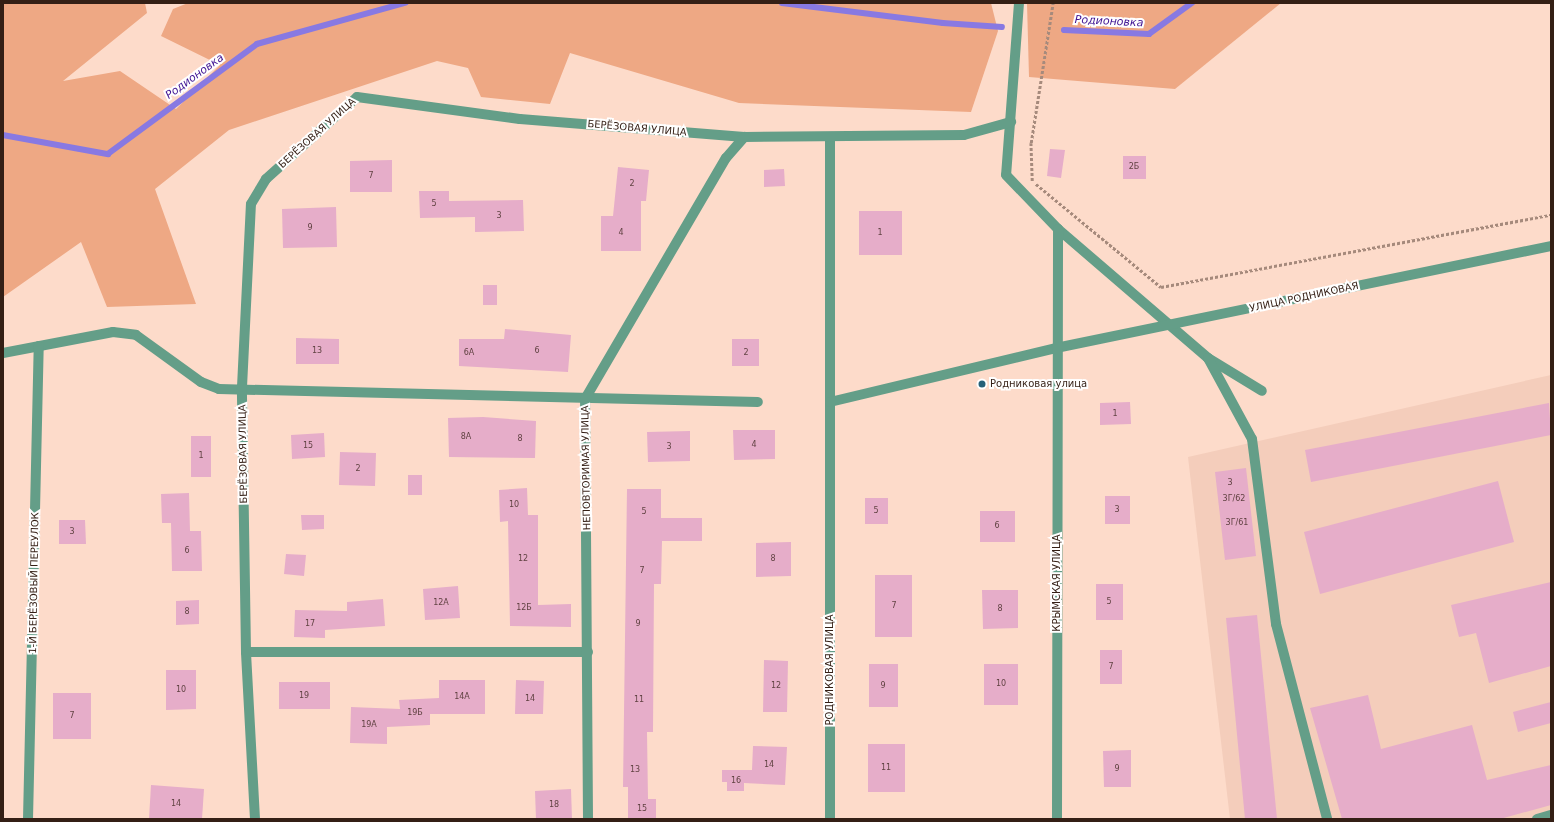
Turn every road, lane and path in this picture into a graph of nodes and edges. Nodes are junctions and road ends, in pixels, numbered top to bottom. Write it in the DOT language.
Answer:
graph roads {
  1 [pos="1019,3"];
  2 [pos="1053,3"];
  3 [pos="1011,122"];
  4 [pos="744,137"];
  5 [pos="830,137"];
  6 [pos="1551,215"];
  7 [pos="1058,228"];
  8 [pos="1551,246"];
  9 [pos="1170,324"];
  10 [pos="39,346"];
  11 [pos="1056,348"];
  12 [pos="3,353"];
  13 [pos="1208,358"];
  14 [pos="242,387"];
  15 [pos="1262,391"];
  16 [pos="585,399"];
  17 [pos="758,402"];
  18 [pos="830,402"];
  19 [pos="246,652"];
  20 [pos="588,652"];
  21 [pos="1551,815"];
  22 [pos="28,819"];
  23 [pos="255,819"];
  24 [pos="588,819"];
  25 [pos="830,819"];
  26 [pos="1057,819"];
  27 [pos="1327,819"];
  28 [pos="1537,819"];
  1 -- 3 [label="street"];
  2 -- 6 [label="path"];
  3 -- 5 [label="street, БЕРЁЗОВАЯ УЛИЦА"];
  3 -- 7 [label="street"];
  4 -- 5 [label="street, БЕРЁЗОВАЯ УЛИЦА"];
  4 -- 14 [label="street, БЕРЁЗОВАЯ УЛИЦА"];
  4 -- 16 [label="street, НЕПОВТОРИМАЯ УЛИЦА"];
  5 -- 18 [label="street, РОДНИКОВАЯ УЛИЦА"];
  7 -- 9 [label="street"];
  7 -- 11 [label="street, КРЫМСКАЯ УЛИЦА"];
  8 -- 9 [label="street, УЛИЦА РОДНИКОВАЯ"];
  9 -- 11 [label="street, УЛИЦА РОДНИКОВАЯ"];
  9 -- 13 [label="street"];
  10 -- 12 [label="street"];
  10 -- 14 [label="street"];
  10 -- 22 [label="street, 1-Й БЕРЁЗОВЫЙ ПЕРЕУЛОК"];
  11 -- 18 [label="street, УЛИЦА РОДНИКОВАЯ"];
  11 -- 26 [label="street, КРЫМСКАЯ УЛИЦА"];
  13 -- 15 [label="street"];
  13 -- 27 [label="street"];
  14 -- 16 [label="street"];
  14 -- 19 [label="street, БЕРЁЗОВАЯ УЛИЦА"];
  16 -- 17 [label="street"];
  16 -- 20 [label="street, НЕПОВТОРИМАЯ УЛИЦА"];
  18 -- 25 [label="street, РОДНИКОВАЯ УЛИЦА"];
  19 -- 20 [label="street"];
  19 -- 23 [label="street, БЕРЁЗОВАЯ УЛИЦА"];
  20 -- 24 [label="street, НЕПОВТОРИМАЯ УЛИЦА"];
  21 -- 28 [label="street"];
}
